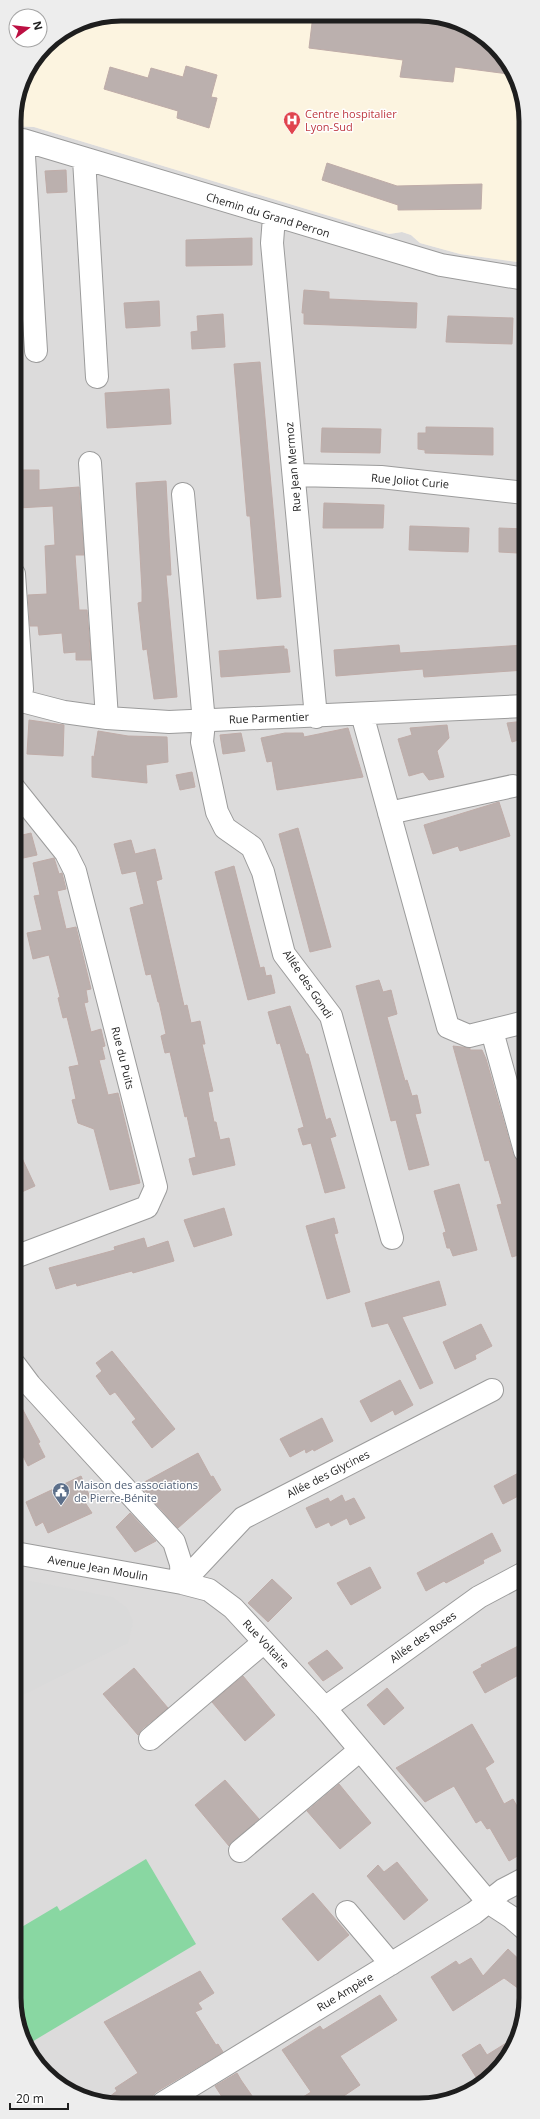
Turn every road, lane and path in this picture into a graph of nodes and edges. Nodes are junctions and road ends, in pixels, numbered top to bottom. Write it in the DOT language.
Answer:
graph roads {
  1 [pos="21,141"];
  2 [pos="84,159"];
  3 [pos="21,165"];
  4 [pos="274,217"];
  5 [pos="519,278"];
  6 [pos="36,351"];
  7 [pos="97,377"];
  8 [pos="90,463"];
  9 [pos="294,475"];
  10 [pos="519,492"];
  11 [pos="183,494"];
  12 [pos="21,675"];
  13 [pos="21,691"];
  14 [pos="21,701"];
  15 [pos="519,706"];
  16 [pos="362,714"];
  17 [pos="316,716"];
  18 [pos="107,718"];
  19 [pos="204,722"];
  20 [pos="513,786"];
  21 [pos="21,797"];
  22 [pos="389,813"];
  23 [pos="519,1024"];
  24 [pos="492,1031"];
  25 [pos="519,1126"];
  26 [pos="392,1238"];
  27 [pos="21,1255"];
  28 [pos="21,1373"];
  29 [pos="492,1390"];
  30 [pos="21,1554"];
  31 [pos="519,1576"];
  32 [pos="182,1583"];
  33 [pos="264,1642"];
  34 [pos="325,1708"];
  35 [pos="150,1739"];
  36 [pos="360,1750"];
  37 [pos="240,1851"];
  38 [pos="519,1882"];
  39 [pos="488,1902"];
  40 [pos="347,1912"];
  41 [pos="519,1924"];
  42 [pos="391,1964"];
  43 [pos="188,2097"];
  1 -- 2 [label="street, Chemin du Grand Perron"];
  2 -- 4 [label="street, Chemin du Grand Perron"];
  2 -- 7 [label="street"];
  3 -- 6 [label="street"];
  4 -- 5 [label="street, Chemin du Grand Perron"];
  4 -- 9 [label="street, Rue Jean Mermoz"];
  8 -- 18 [label="street"];
  9 -- 10 [label="street, Rue Joliot Curie"];
  9 -- 17 [label="street, Rue Jean Mermoz"];
  11 -- 19 [label="street, Allée des Gondi"];
  12 -- 13 [label="street"];
  14 -- 18 [label="street, Rue Parmentier"];
  15 -- 16 [label="street, Rue Parmentier"];
  16 -- 17 [label="street, Rue Parmentier"];
  16 -- 22 [label="street"];
  17 -- 19 [label="street, Rue Parmentier"];
  18 -- 19 [label="street, Rue Parmentier"];
  19 -- 26 [label="street, Allée des Gondi"];
  20 -- 22 [label="street"];
  21 -- 27 [label="street, Rue du Puits"];
  22 -- 24 [label="street"];
  23 -- 24 [label="street"];
  24 -- 25 [label="street"];
  28 -- 32 [label="street"];
  29 -- 32 [label="street, Allée des Glycines"];
  30 -- 32 [label="street, Avenue Jean Moulin"];
  31 -- 34 [label="street, Allée des Roses"];
  32 -- 33 [label="street, Rue Voltaire"];
  33 -- 34 [label="street, Rue Voltaire"];
  33 -- 35 [label="street"];
  34 -- 36 [label="street, Rue Voltaire"];
  36 -- 37 [label="street"];
  36 -- 39 [label="street, Rue Voltaire"];
  38 -- 39 [label="street, Rue Ampère"];
  39 -- 41 [label="street, Rue Voltaire"];
  39 -- 42 [label="street, Rue Ampère"];
  40 -- 42 [label="street"];
  42 -- 43 [label="street, Rue Ampère"];
}
